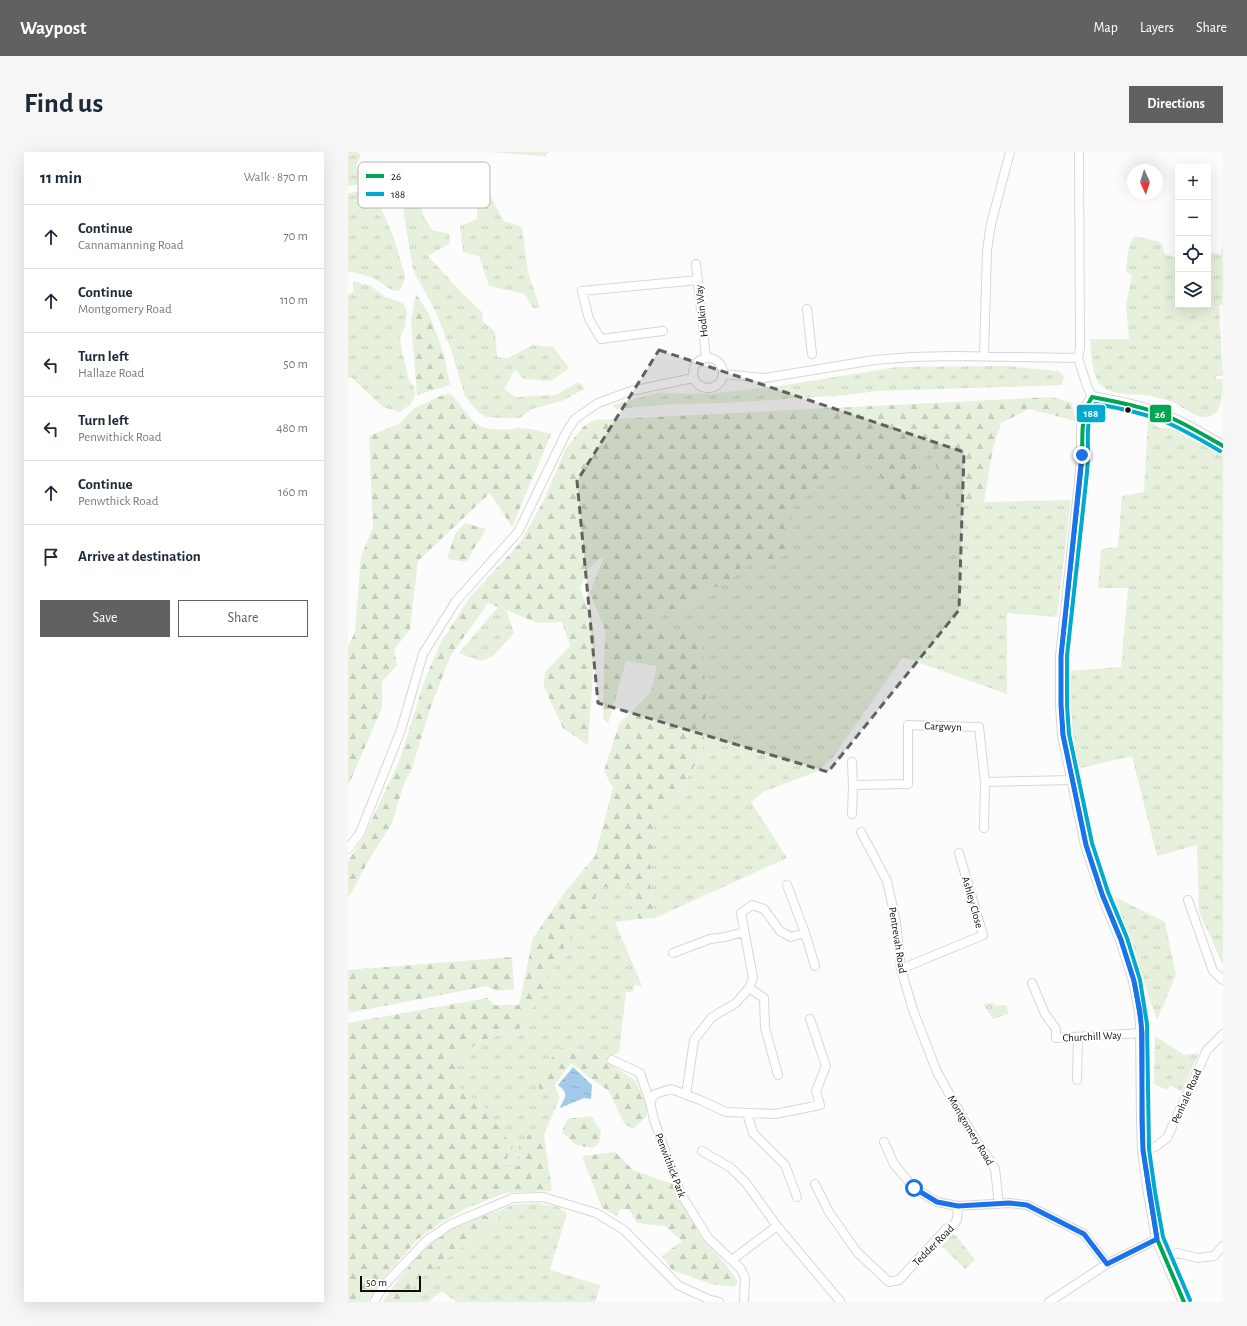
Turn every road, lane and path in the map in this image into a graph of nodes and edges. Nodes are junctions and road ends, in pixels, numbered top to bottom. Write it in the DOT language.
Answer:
graph roads {
  1 [pos="1010,152"];
  2 [pos="1079,152"];
  3 [pos="696,264"];
  4 [pos="698,280"];
  5 [pos="806,309"];
  6 [pos="663,331"];
  7 [pos="812,354"];
  8 [pos="984,356"];
  9 [pos="706,357"];
  10 [pos="1078,358"];
  11 [pos="723,374"];
  12 [pos="693,378"];
  13 [pos="1092,397"];
  14 [pos="1223,446"];
  15 [pos="852,762"];
  16 [pos="1072,780"];
  17 [pos="985,782"];
  18 [pos="853,785"];
  19 [pos="852,814"];
  20 [pos="984,828"];
  21 [pos="861,832"];
  22 [pos="348,849"];
  23 [pos="959,853"];
  24 [pos="787,885"];
  25 [pos="1188,900"];
  26 [pos="744,932"];
  27 [pos="805,933"];
  28 [pos="673,953"];
  29 [pos="815,966"];
  30 [pos="901,969"];
  31 [pos="1223,980"];
  32 [pos="1032,983"];
  33 [pos="749,988"];
  34 [pos="810,1019"];
  35 [pos="1142,1033"];
  36 [pos="1223,1034"];
  37 [pos="1078,1038"];
  38 [pos="612,1060"];
  39 [pos="938,1072"];
  40 [pos="778,1075"];
  41 [pos="1077,1080"];
  42 [pos="686,1095"];
  43 [pos="650,1102"];
  44 [pos="748,1113"];
  45 [pos="884,1142"];
  46 [pos="1143,1150"];
  47 [pos="702,1151"];
  48 [pos="815,1184"];
  49 [pos="797,1197"];
  50 [pos="998,1204"];
  51 [pos="958,1206"];
  52 [pos="777,1226"];
  53 [pos="1157,1239"];
  54 [pos="1223,1246"];
  55 [pos="1165,1258"];
  56 [pos="732,1260"];
  57 [pos="1107,1264"];
  58 [pos="840,1301"];
  59 [pos="374,1302"];
  60 [pos="719,1302"];
  61 [pos="744,1302"];
  62 [pos="1049,1302"];
  63 [pos="1184,1302"];
  1 -- 8 [label="street"];
  2 -- 10 [label="street"];
  3 -- 4 [label="street, Hodkin Way"];
  4 -- 6 [label="street"];
  4 -- 9 [label="street, Hodkin Way"];
  5 -- 7 [label="street"];
  8 -- 10 [label="street"];
  8 -- 11 [label="street"];
  9 -- 11 [label="street"];
  9 -- 12 [label="street"];
  10 -- 13 [label="street"];
  11 -- 12 [label="street"];
  12 -- 22 [label="street"];
  13 -- 14 [label="main road"];
  13 -- 16 [label="main road"];
  15 -- 18 [label="street"];
  16 -- 17 [label="street"];
  16 -- 35 [label="main road"];
  17 -- 18 [label="street, Cargwyn"];
  17 -- 20 [label="street"];
  18 -- 19 [label="street"];
  21 -- 30 [label="street, Pentrevah Road"];
  23 -- 30 [label="street, Ashley Close"];
  24 -- 27 [label="street"];
  25 -- 31 [label="street"];
  26 -- 27 [label="street"];
  26 -- 28 [label="street"];
  26 -- 33 [label="street"];
  27 -- 29 [label="street"];
  30 -- 39 [label="street, Pentrevah Road"];
  32 -- 37 [label="street, Churchill Way"];
  33 -- 40 [label="street"];
  33 -- 42 [label="street"];
  34 -- 44 [label="street"];
  35 -- 37 [label="street, Churchill Way"];
  35 -- 46 [label="main road"];
  36 -- 46 [label="street, Penhale Road"];
  37 -- 41 [label="street"];
  38 -- 43 [label="street, Penwithick Park"];
  39 -- 50 [label="street, Montgomery Road"];
  42 -- 43 [label="street"];
  42 -- 44 [label="street"];
  43 -- 56 [label="street, Penwithick Park"];
  44 -- 49 [label="street"];
  45 -- 51 [label="street"];
  46 -- 53 [label="main road"];
  47 -- 52 [label="street"];
  48 -- 51 [label="street, Tedder Road"];
  50 -- 51 [label="street"];
  50 -- 57 [label="street"];
  52 -- 56 [label="street"];
  52 -- 58 [label="street"];
  53 -- 55 [label="main road"];
  53 -- 57 [label="street"];
  54 -- 55 [label="street"];
  55 -- 63 [label="main road"];
  56 -- 61 [label="street, Penwithick Park"];
  57 -- 62 [label="street"];
  59 -- 60 [label="street"];
}
